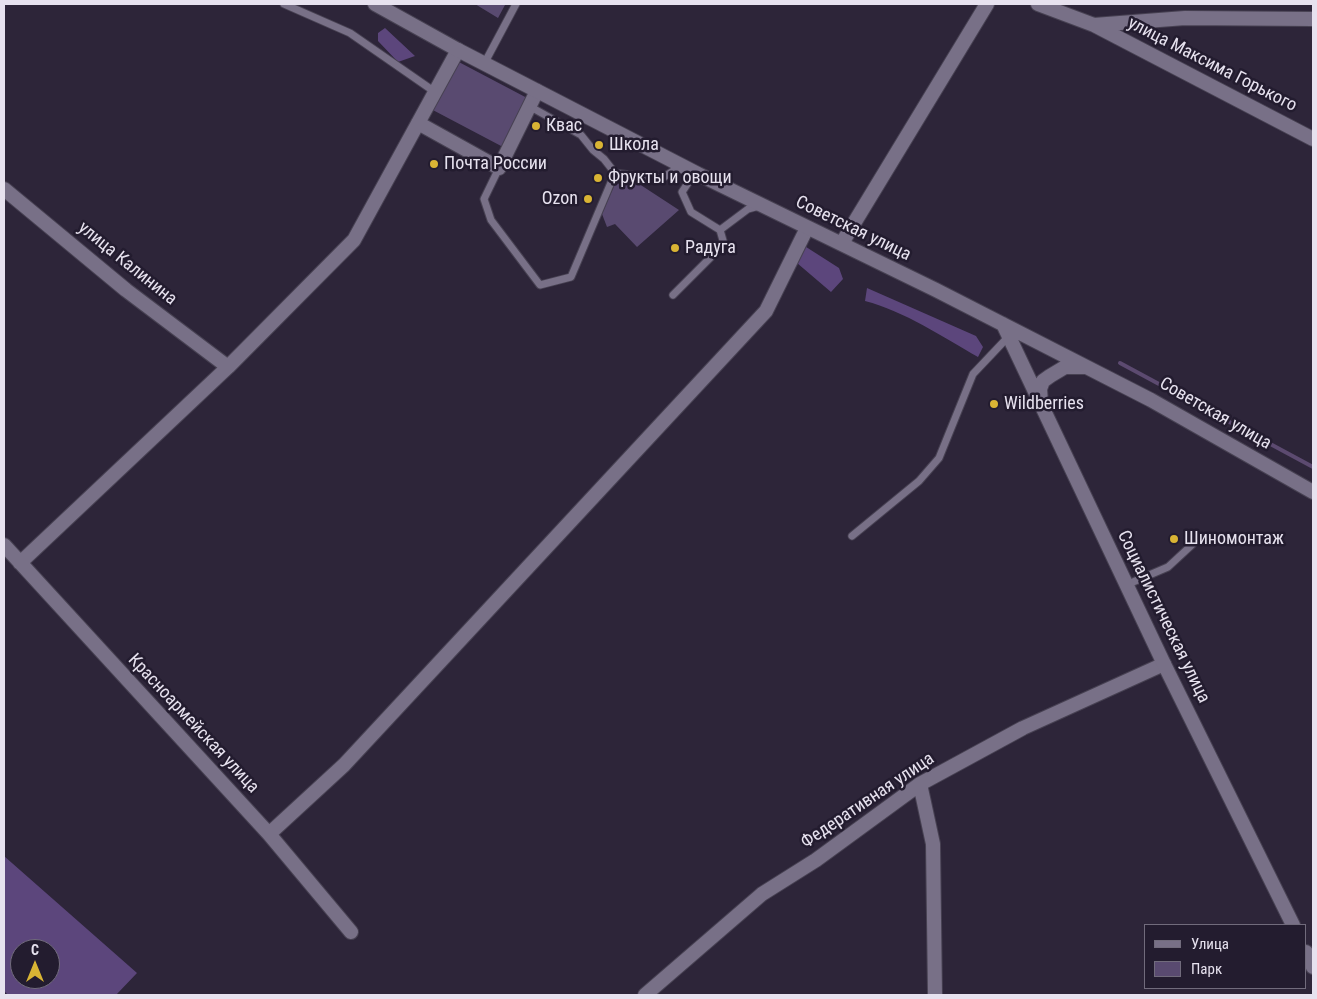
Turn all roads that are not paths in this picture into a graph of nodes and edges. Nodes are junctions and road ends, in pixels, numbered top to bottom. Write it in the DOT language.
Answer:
graph roads {
  1 [pos="284,4"];
  2 [pos="375,4"];
  3 [pos="516,4"];
  4 [pos="986,4"];
  5 [pos="1038,4"];
  6 [pos="1313,19"];
  7 [pos="1094,25"];
  8 [pos="458,50"];
  9 [pos="484,64"];
  10 [pos="537,90"];
  11 [pos="435,92"];
  12 [pos="529,106"];
  13 [pos="418,123"];
  14 [pos="1313,139"];
  15 [pos="499,168"];
  16 [pos="687,168"];
  17 [pos="615,172"];
  18 [pos="4,189"];
  19 [pos="762,206"];
  20 [pos="807,228"];
  21 [pos="720,230"];
  22 [pos="842,243"];
  23 [pos="673,295"];
  24 [pos="1006,330"];
  25 [pos="1088,367"];
  26 [pos="228,368"];
  27 [pos="1041,403"];
  28 [pos="1313,492"];
  29 [pos="852,536"];
  30 [pos="1195,542"];
  31 [pos="4,545"];
  32 [pos="20,563"];
  33 [pos="1126,584"];
  34 [pos="1164,664"];
  35 [pos="920,784"];
  36 [pos="269,834"];
  37 [pos="1293,924"];
  38 [pos="351,932"];
  39 [pos="1307,954"];
  40 [pos="1313,967"];
  41 [pos="645,995"];
  42 [pos="935,995"];
  1 -- 11 [label="lane"];
  2 -- 8 [label="street, Советская улица"];
  3 -- 9 [label="lane"];
  4 -- 22 [label="street"];
  5 -- 7 [label="street, улица Максима Горького"];
  6 -- 7 [label="street"];
  7 -- 14 [label="street, улица Максима Горького"];
  8 -- 9 [label="street, Советская улица"];
  8 -- 11 [label="street"];
  9 -- 10 [label="street, Советская улица"];
  10 -- 12 [label="street"];
  10 -- 16 [label="street, Советская улица"];
  11 -- 13 [label="street"];
  12 -- 15 [label="street"];
  12 -- 17 [label="lane"];
  13 -- 15 [label="street"];
  13 -- 26 [label="street"];
  15 -- 17 [label="lane"];
  16 -- 17 [label="lane"];
  16 -- 19 [label="street, Советская улица"];
  16 -- 21 [label="lane"];
  18 -- 26 [label="street, улица Калинина"];
  19 -- 20 [label="street, Советская улица"];
  19 -- 21 [label="lane"];
  20 -- 22 [label="street, Советская улица"];
  20 -- 36 [label="street"];
  21 -- 23 [label="lane"];
  22 -- 24 [label="street, Советская улица"];
  24 -- 25 [label="street, Советская улица"];
  24 -- 27 [label="street, Социалистическая улица"];
  24 -- 29 [label="lane"];
  25 -- 27 [label="street"];
  25 -- 28 [label="street, Советская улица"];
  26 -- 32 [label="street"];
  27 -- 33 [label="street, Социалистическая улица"];
  30 -- 33 [label="lane"];
  31 -- 32 [label="street, Красноармейская улица"];
  32 -- 36 [label="street, Красноармейская улица"];
  33 -- 34 [label="street, Социалистическая улица"];
  34 -- 35 [label="street, Федеративная улица"];
  34 -- 37 [label="street, Социалистическая улица"];
  35 -- 41 [label="street, Федеративная улица"];
  35 -- 42 [label="street"];
  36 -- 38 [label="street, Красноармейская улица"];
  39 -- 40 [label="street"];
}
